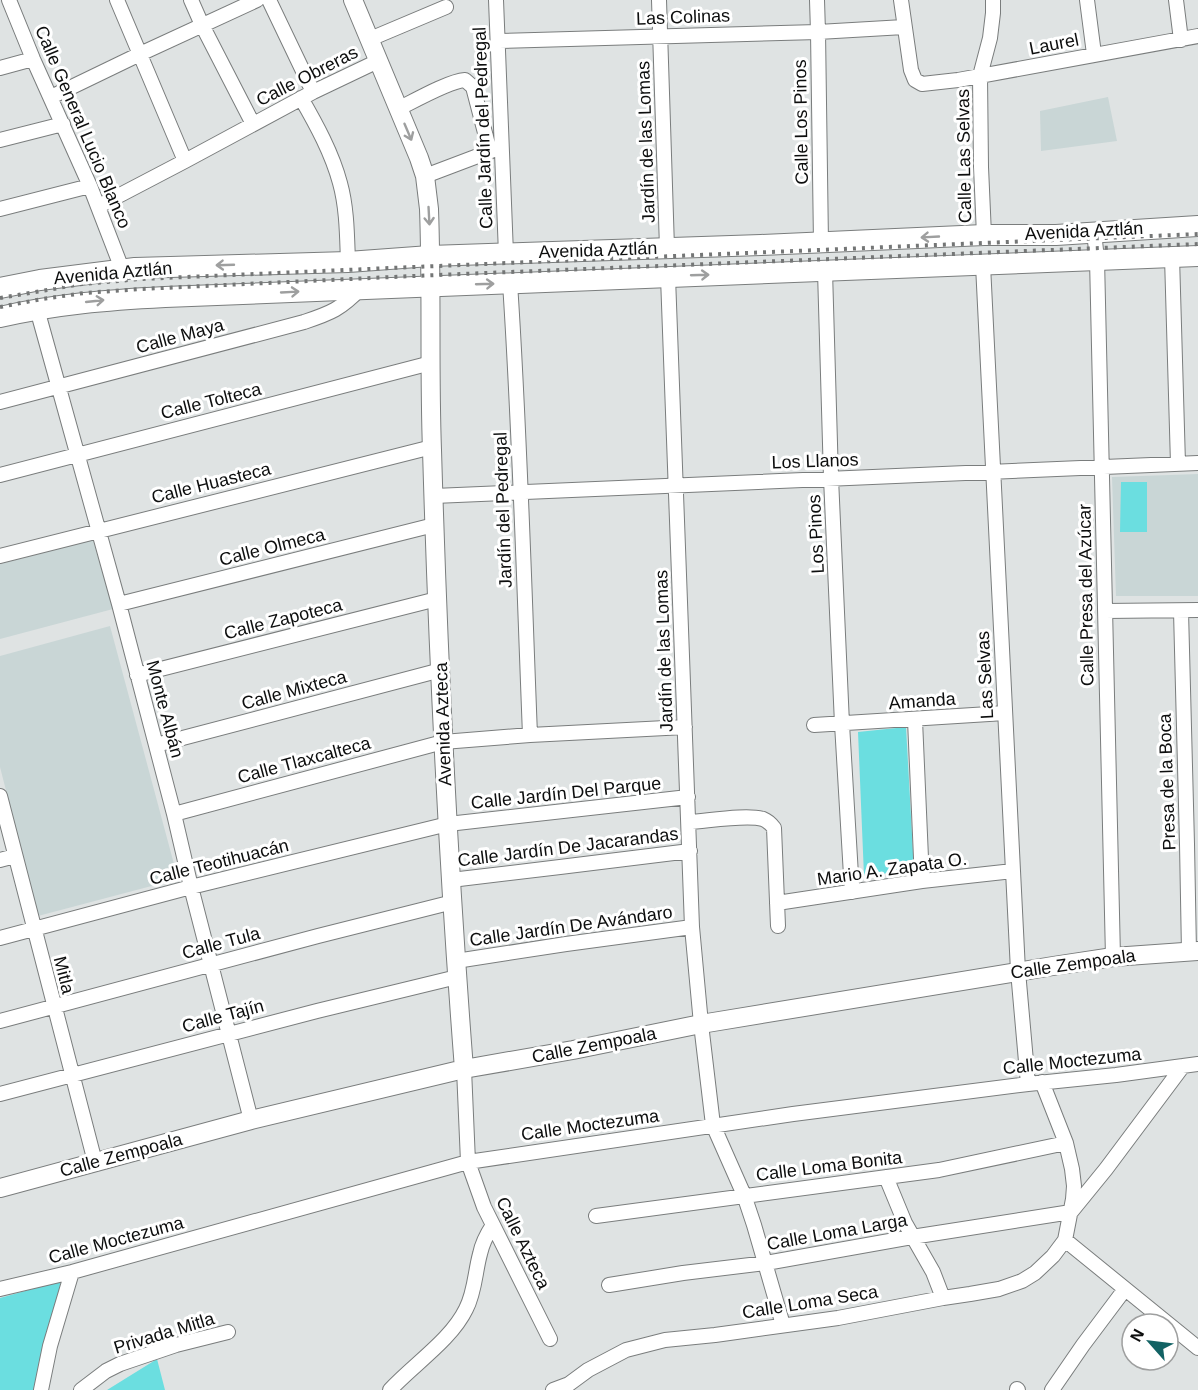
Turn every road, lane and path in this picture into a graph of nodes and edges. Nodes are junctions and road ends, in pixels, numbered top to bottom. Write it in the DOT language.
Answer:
graph roads {
  1 [pos="9,0"];
  2 [pos="117,0"];
  3 [pos="191,0"];
  4 [pos="256,0"];
  5 [pos="269,0"];
  6 [pos="353,0"];
  7 [pos="496,0"];
  8 [pos="659,0"];
  9 [pos="817,0"];
  10 [pos="901,0"];
  11 [pos="993,0"];
  12 [pos="1087,0"];
  13 [pos="1176,0"];
  14 [pos="446,7"];
  15 [pos="202,25"];
  16 [pos="904,27"];
  17 [pos="818,32"];
  18 [pos="660,36"];
  19 [pos="1198,36"];
  20 [pos="370,39"];
  21 [pos="1181,40"];
  22 [pos="499,41"];
  23 [pos="140,54"];
  24 [pos="1094,54"];
  25 [pos="33,59"];
  26 [pos="378,61"];
  27 [pos="0,68"];
  28 [pos="980,76"];
  29 [pos="307,95"];
  30 [pos="51,97"];
  31 [pos="398,109"];
  32 [pos="63,124"];
  33 [pos="253,124"];
  34 [pos="0,140"];
  35 [pos="496,149"];
  36 [pos="185,161"];
  37 [pos="425,176"];
  38 [pos="90,186"];
  39 [pos="99,206"];
  40 [pos="0,209"];
  41 [pos="1198,226"];
  42 [pos="1094,232"];
  43 [pos="984,235"];
  44 [pos="821,243"];
  45 [pos="667,248"];
  46 [pos="506,254"];
  47 [pos="430,256"];
  48 [pos="1173,256"];
  49 [pos="1198,256"];
  50 [pos="1097,259"];
  51 [pos="348,262"];
  52 [pos="982,264"];
  53 [pos="122,269"];
  54 [pos="825,271"];
  55 [pos="668,277"];
  56 [pos="510,283"];
  57 [pos="430,286"];
  58 [pos="0,288"];
  59 [pos="362,288"];
  60 [pos="37,309"];
  61 [pos="0,317"];
  62 [pos="431,363"];
  63 [pos="59,387"];
  64 [pos="0,402"];
  65 [pos="432,447"];
  66 [pos="78,454"];
  67 [pos="1198,463"];
  68 [pos="1178,464"];
  69 [pos="1101,468"];
  70 [pos="992,473"];
  71 [pos="0,475"];
  72 [pos="831,478"];
  73 [pos="676,485"];
  74 [pos="520,492"];
  75 [pos="434,496"];
  76 [pos="435,525"];
  77 [pos="98,530"];
  78 [pos="0,556"];
  79 [pos="437,599"];
  80 [pos="119,604"];
  81 [pos="1198,610"];
  82 [pos="1105,611"];
  83 [pos="1181,611"];
  84 [pos="441,670"];
  85 [pos="137,675"];
  86 [pos="1005,713"];
  87 [pos="915,720"];
  88 [pos="842,724"];
  89 [pos="814,725"];
  90 [pos="685,727"];
  91 [pos="530,735"];
  92 [pos="443,742"];
  93 [pos="156,745"];
  94 [pos="0,796"];
  95 [pos="688,797"];
  96 [pos="174,814"];
  97 [pos="689,822"];
  98 [pos="448,824"];
  99 [pos="690,851"];
  100 [pos="15,856"];
  101 [pos="0,860"];
  102 [pos="1013,871"];
  103 [pos="451,880"];
  104 [pos="922,882"];
  105 [pos="191,887"];
  106 [pos="852,892"];
  107 [pos="453,902"];
  108 [pos="777,903"];
  109 [pos="692,927"];
  110 [pos="778,927"];
  111 [pos="34,929"];
  112 [pos="0,938"];
  113 [pos="1193,952"];
  114 [pos="1113,957"];
  115 [pos="211,965"];
  116 [pos="456,969"];
  117 [pos="1018,971"];
  118 [pos="54,1007"];
  119 [pos="0,1021"];
  120 [pos="701,1024"];
  121 [pos="229,1033"];
  122 [pos="1198,1064"];
  123 [pos="1183,1066"];
  124 [pos="464,1069"];
  125 [pos="72,1074"];
  126 [pos="1035,1083"];
  127 [pos="0,1094"];
  128 [pos="251,1120"];
  129 [pos="713,1125"];
  130 [pos="1066,1143"];
  131 [pos="95,1162"];
  132 [pos="468,1162"];
  133 [pos="886,1177"];
  134 [pos="0,1188"];
  135 [pos="744,1195"];
  136 [pos="1071,1212"];
  137 [pos="596,1216"];
  138 [pos="493,1225"];
  139 [pos="912,1237"];
  140 [pos="1065,1240"];
  141 [pos="766,1263"];
  142 [pos="72,1272"];
  143 [pos="609,1285"];
  144 [pos="0,1289"];
  145 [pos="1125,1289"];
  146 [pos="943,1298"];
  147 [pos="783,1325"];
  148 [pos="228,1332"];
  149 [pos="550,1339"];
  150 [pos="1198,1348"];
  151 [pos="40,1390"];
  152 [pos="81,1390"];
  153 [pos="390,1390"];
  154 [pos="553,1390"];
  155 [pos="1052,1390"];
  1 -- 25 [label="street, Calle General Lucio Blanco"];
  2 -- 23 [label="street"];
  3 -- 15 [label="street"];
  4 -- 15 [label="street"];
  5 -- 29 [label="street"];
  6 -- 20 [label="street, Avenida Azteca"];
  7 -- 22 [label="street, Calle Jardín del Pedregal"];
  8 -- 18 [label="street, Jardín de las Lomas"];
  9 -- 17 [label="street, Calle Los Pinos"];
  10 -- 16 [label="street"];
  11 -- 28 [label="street"];
  12 -- 24 [label="street"];
  13 -- 21 [label="street"];
  14 -- 20 [label="street"];
  15 -- 23 [label="street"];
  15 -- 33 [label="street"];
  16 -- 17 [label="street, Las Colinas"];
  16 -- 28 [label="street, Laurel"];
  17 -- 18 [label="street, Las Colinas"];
  17 -- 44 [label="street, Calle Los Pinos"];
  18 -- 22 [label="street, Las Colinas"];
  18 -- 45 [label="street, Jardín de las Lomas"];
  19 -- 21 [label="street, Laurel"];
  20 -- 26 [label="street, Avenida Azteca"];
  21 -- 24 [label="street, Laurel"];
  22 -- 35 [label="street, Calle Jardín del Pedregal"];
  23 -- 30 [label="street"];
  23 -- 36 [label="street"];
  24 -- 28 [label="street, Laurel"];
  25 -- 27 [label="street"];
  25 -- 30 [label="street, Calle General Lucio Blanco"];
  26 -- 29 [label="street, Calle Obreras"];
  26 -- 31 [label="street, Avenida Azteca"];
  28 -- 43 [label="street, Calle Las Selvas"];
  29 -- 33 [label="street, Calle Obreras"];
  29 -- 51 [label="street"];
  30 -- 32 [label="street, Calle General Lucio Blanco"];
  31 -- 35 [label="street"];
  31 -- 37 [label="street, Avenida Azteca, one-way"];
  32 -- 34 [label="street"];
  32 -- 38 [label="street, Calle General Lucio Blanco"];
  33 -- 36 [label="street, Calle Obreras"];
  35 -- 37 [label="street"];
  35 -- 46 [label="street, Calle Jardín del Pedregal"];
  36 -- 39 [label="street, Calle Obreras"];
  37 -- 47 [label="street, Avenida Azteca, one-way"];
  38 -- 39 [label="street, Calle General Lucio Blanco"];
  38 -- 40 [label="street"];
  39 -- 53 [label="street, Calle General Lucio Blanco"];
  41 -- 42 [label="main road, Avenida Aztlán"];
  42 -- 43 [label="main road, Avenida Aztlán"];
  42 -- 50 [label="street, Calle Presa del Azúcar"];
  43 -- 44 [label="main road, Avenida Aztlán, one-way"];
  44 -- 45 [label="main road, Avenida Aztlán"];
  45 -- 46 [label="main road, Avenida Aztlán"];
  46 -- 47 [label="main road, Avenida Aztlán"];
  47 -- 51 [label="main road, Avenida Aztlán"];
  47 -- 57 [label="street, Avenida Azteca"];
  48 -- 49 [label="main road, Avenida Aztlán"];
  48 -- 50 [label="main road, Avenida Aztlán"];
  48 -- 68 [label="street"];
  50 -- 52 [label="main road, Avenida Aztlán"];
  50 -- 69 [label="street, Calle Presa del Azúcar"];
  51 -- 53 [label="main road, Avenida Aztlán, one-way"];
  52 -- 54 [label="main road, Avenida Aztlán"];
  52 -- 70 [label="street, Las Selvas"];
  53 -- 58 [label="main road, Avenida Aztlán"];
  55 -- 54 [label="main road, Avenida Aztlán, one-way"];
  54 -- 72 [label="street, Los Pinos"];
  55 -- 56 [label="main road, Avenida Aztlán"];
  55 -- 73 [label="street, Jardín de las Lomas"];
  57 -- 56 [label="main road, Avenida Aztlán, one-way"];
  56 -- 74 [label="street, Jardín del Pedregal"];
  57 -- 59 [label="main road, Avenida Aztlán"];
  57 -- 62 [label="street, Avenida Azteca"];
  60 -- 59 [label="main road, Avenida Aztlán, one-way"];
  59 -- 63 [label="street, Calle Maya"];
  60 -- 61 [label="main road, Avenida Aztlán"];
  60 -- 63 [label="street, Monte Albán"];
  62 -- 65 [label="street, Avenida Azteca"];
  62 -- 66 [label="street, Calle Tolteca"];
  63 -- 64 [label="street, Calle Maya"];
  63 -- 66 [label="street, Monte Albán"];
  65 -- 75 [label="street, Avenida Azteca"];
  65 -- 77 [label="street, Calle Huasteca"];
  66 -- 71 [label="street, Calle Tolteca"];
  66 -- 77 [label="street, Monte Albán"];
  67 -- 68 [label="street, Los Llanos"];
  68 -- 69 [label="street, Los Llanos"];
  69 -- 70 [label="street, Los Llanos"];
  69 -- 82 [label="street, Calle Presa del Azúcar"];
  70 -- 72 [label="street, Los Llanos"];
  70 -- 86 [label="street, Las Selvas"];
  72 -- 73 [label="street, Los Llanos"];
  72 -- 88 [label="street, Los Pinos"];
  73 -- 74 [label="street, Los Llanos"];
  73 -- 90 [label="street, Jardín de las Lomas"];
  74 -- 75 [label="street, Los Llanos"];
  74 -- 91 [label="street, Jardín del Pedregal"];
  75 -- 76 [label="street, Avenida Azteca"];
  76 -- 79 [label="street, Avenida Azteca"];
  76 -- 80 [label="street, Calle Olmeca"];
  77 -- 78 [label="street, Calle Huasteca"];
  77 -- 80 [label="street, Monte Albán"];
  79 -- 84 [label="street, Avenida Azteca"];
  79 -- 85 [label="street, Calle Zapoteca"];
  80 -- 85 [label="street, Monte Albán"];
  81 -- 83 [label="street"];
  82 -- 83 [label="street"];
  82 -- 114 [label="street, Calle Presa del Azúcar"];
  83 -- 113 [label="street, Presa de la Boca"];
  84 -- 92 [label="street, Avenida Azteca"];
  84 -- 93 [label="street, Calle Mixteca"];
  85 -- 93 [label="street, Monte Albán"];
  86 -- 87 [label="street, Amanda"];
  86 -- 102 [label="street, Las Selvas"];
  87 -- 88 [label="street, Amanda"];
  87 -- 104 [label="street"];
  88 -- 89 [label="street, Amanda"];
  88 -- 106 [label="street, Los Pinos"];
  90 -- 91 [label="street, Calle Tlaxcalteca"];
  90 -- 95 [label="street, Jardín de las Lomas"];
  91 -- 92 [label="street, Calle Tlaxcalteca"];
  92 -- 96 [label="street, Calle Tlaxcalteca"];
  92 -- 98 [label="street, Avenida Azteca"];
  93 -- 96 [label="street, Monte Albán"];
  94 -- 100 [label="street, Mitla"];
  95 -- 97 [label="street, Jardín de las Lomas"];
  95 -- 98 [label="street, Calle Jardín Del Parque"];
  96 -- 105 [label="street, Monte Albán"];
  97 -- 99 [label="street, Jardín de las Lomas"];
  97 -- 108 [label="street"];
  98 -- 103 [label="street, Avenida Azteca"];
  98 -- 105 [label="street, Calle Teotihuacán"];
  99 -- 103 [label="street, Calle Jardín De Jacarandas"];
  99 -- 109 [label="street, Jardín de las Lomas"];
  100 -- 101 [label="street"];
  100 -- 111 [label="street, Mitla"];
  102 -- 104 [label="street, Mario A. Zapata O."];
  102 -- 117 [label="street, Las Selvas"];
  103 -- 107 [label="street, Avenida Azteca"];
  104 -- 106 [label="street, Mario A. Zapata O."];
  105 -- 111 [label="street, Calle Teotihuacán"];
  105 -- 115 [label="street, Monte Albán"];
  106 -- 108 [label="street, Mario A. Zapata O."];
  107 -- 115 [label="street, Calle Tula"];
  107 -- 116 [label="street, Avenida Azteca"];
  108 -- 110 [label="street"];
  109 -- 116 [label="street, Calle Jardín De Avándaro"];
  109 -- 120 [label="street, Jardín de las Lomas"];
  111 -- 112 [label="street, Calle Teotihuacán"];
  111 -- 118 [label="street, Mitla"];
  113 -- 114 [label="street, Calle Zempoala"];
  114 -- 117 [label="street, Calle Zempoala"];
  115 -- 118 [label="street, Calle Tula"];
  115 -- 121 [label="street, Monte Albán"];
  116 -- 121 [label="street, Calle Tajín"];
  116 -- 124 [label="street, Avenida Azteca"];
  117 -- 120 [label="street, Calle Zempoala"];
  117 -- 126 [label="street, Las Selvas"];
  118 -- 119 [label="street, Calle Tula"];
  118 -- 125 [label="street, Mitla"];
  120 -- 124 [label="street, Calle Zempoala"];
  120 -- 129 [label="street, Jardín de las Lomas"];
  121 -- 125 [label="street, Calle Tajín"];
  121 -- 128 [label="street, Monte Albán"];
  122 -- 123 [label="street, Calle Moctezuma"];
  123 -- 126 [label="street, Calle Moctezuma"];
  123 -- 136 [label="street"];
  124 -- 128 [label="street, Calle Zempoala"];
  124 -- 132 [label="street, Avenida Azteca"];
  125 -- 127 [label="street, Calle Tajín"];
  125 -- 131 [label="street, Mitla"];
  126 -- 129 [label="street, Calle Moctezuma"];
  126 -- 130 [label="street, Las Selvas"];
  128 -- 131 [label="street, Calle Zempoala"];
  129 -- 132 [label="street, Calle Moctezuma"];
  129 -- 135 [label="street, Jardín de las Lomas"];
  130 -- 133 [label="street, Calle Loma Bonita"];
  130 -- 136 [label="street, Las Selvas"];
  131 -- 134 [label="street, Calle Zempoala"];
  132 -- 138 [label="street, Calle Azteca"];
  132 -- 142 [label="street, Calle Moctezuma"];
  133 -- 135 [label="street, Calle Loma Bonita"];
  133 -- 139 [label="street"];
  135 -- 137 [label="street, Calle Loma Bonita"];
  135 -- 141 [label="street, Jardín de las Lomas"];
  136 -- 139 [label="street, Calle Loma Larga"];
  136 -- 140 [label="street, Las Selvas"];
  138 -- 149 [label="street, Calle Azteca"];
  138 -- 153 [label="street"];
  139 -- 141 [label="street, Calle Loma Larga"];
  139 -- 146 [label="street"];
  140 -- 145 [label="street"];
  140 -- 146 [label="street, Calle Loma Seca"];
  141 -- 143 [label="street, Calle Loma Larga"];
  141 -- 147 [label="street, Jardín de las Lomas"];
  142 -- 144 [label="street, Calle Moctezuma"];
  142 -- 151 [label="street"];
  145 -- 150 [label="street"];
  145 -- 155 [label="street"];
  146 -- 147 [label="street, Calle Loma Seca"];
  147 -- 154 [label="street, Calle Loma Seca"];
  148 -- 152 [label="street, Privada Mitla"];
}
